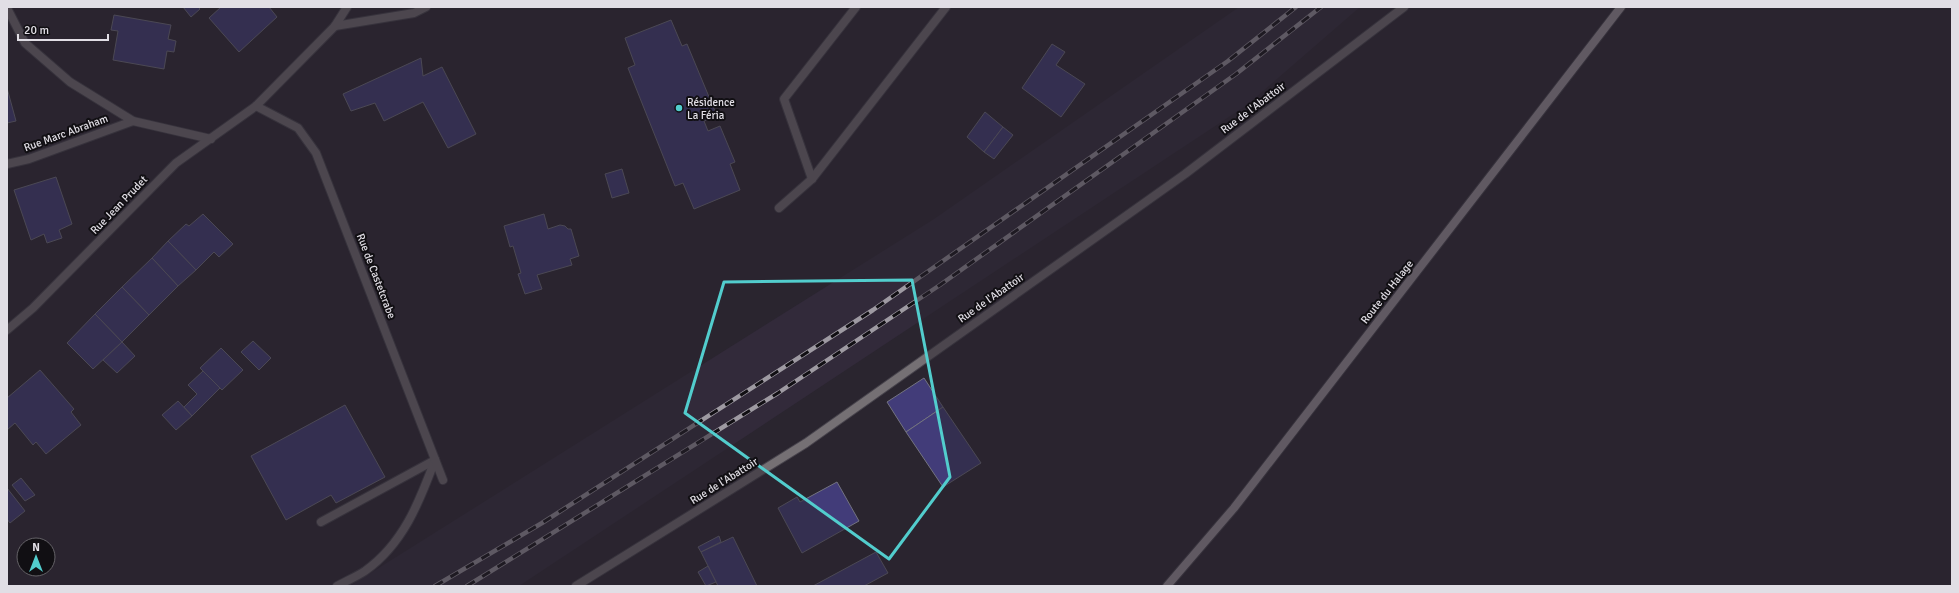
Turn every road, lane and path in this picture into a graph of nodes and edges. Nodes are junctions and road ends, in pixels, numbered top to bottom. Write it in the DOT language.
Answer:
graph roads {
  1 [pos="347,7"];
  2 [pos="426,7"];
  3 [pos="856,7"];
  4 [pos="946,7"];
  5 [pos="1404,7"];
  6 [pos="1621,7"];
  7 [pos="7,8"];
  8 [pos="335,26"];
  9 [pos="256,106"];
  10 [pos="133,121"];
  11 [pos="210,139"];
  12 [pos="7,164"];
  13 [pos="812,179"];
  14 [pos="779,208"];
  15 [pos="7,330"];
  16 [pos="435,460"];
  17 [pos="443,480"];
  18 [pos="321,522"];
  19 [pos="337,586"];
  20 [pos="576,586"];
  21 [pos="1167,586"];
  1 -- 8 [label="street, Rue Jean Prudet"];
  2 -- 8 [label="street"];
  3 -- 13 [label="street"];
  4 -- 13 [label="street"];
  5 -- 20 [label="street, Rue de l'Abattoir"];
  6 -- 21 [label="main road, Route du Halage"];
  7 -- 10 [label="street"];
  8 -- 9 [label="street, Rue Jean Prudet"];
  9 -- 11 [label="street, Rue Jean Prudet"];
  9 -- 16 [label="street, Rue de Castetcrabe"];
  10 -- 11 [label="street"];
  10 -- 12 [label="street, Rue Marc Abraham"];
  11 -- 15 [label="street, Rue Jean Prudet"];
  13 -- 14 [label="street"];
  16 -- 17 [label="street, Rue de Castetcrabe"];
  16 -- 18 [label="street"];
  16 -- 19 [label="street"];
}
